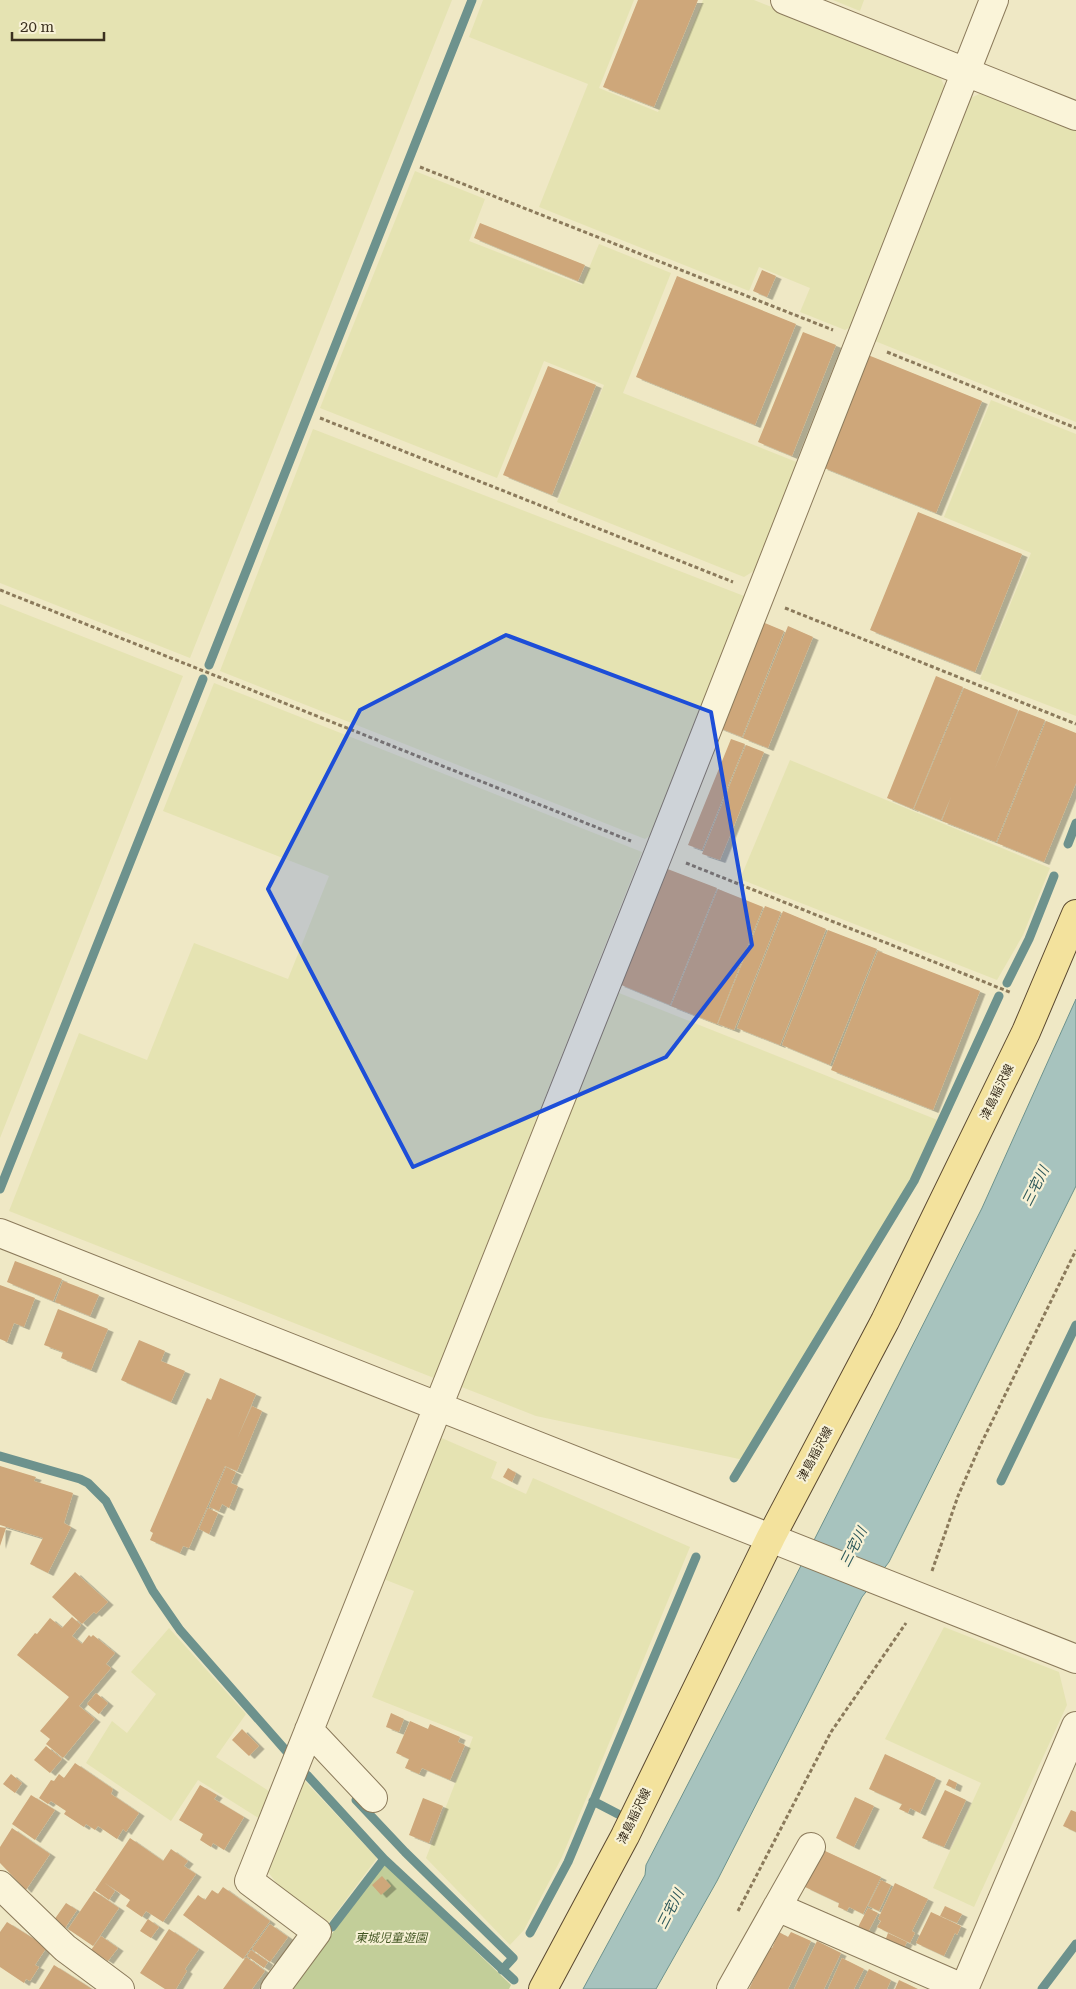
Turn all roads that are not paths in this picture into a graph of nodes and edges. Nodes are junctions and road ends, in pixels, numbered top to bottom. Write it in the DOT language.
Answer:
graph roads {
  1 [pos="785,0"];
  2 [pos="994,0"];
  3 [pos="966,72"];
  4 [pos="1076,116"];
  5 [pos="1076,914"];
  6 [pos="0,1233"];
  7 [pos="438,1406"];
  8 [pos="779,1541"];
  9 [pos="1076,1659"];
  10 [pos="1076,1726"];
  11 [pos="308,1730"];
  12 [pos="373,1798"];
  13 [pos="811,1847"];
  14 [pos="0,1885"];
  15 [pos="777,1907"];
  16 [pos="120,1989"];
  17 [pos="275,1989"];
  18 [pos="543,1989"];
  19 [pos="731,1989"];
  20 [pos="964,1989"];
  1 -- 3 [label="street"];
  2 -- 3 [label="street"];
  3 -- 4 [label="street"];
  3 -- 7 [label="street"];
  5 -- 8 [label="main road, 津島稲沢線"];
  6 -- 7 [label="street"];
  7 -- 8 [label="street"];
  7 -- 11 [label="street"];
  8 -- 9 [label="street"];
  8 -- 18 [label="main road, 津島稲沢線"];
  10 -- 20 [label="street"];
  11 -- 12 [label="street"];
  11 -- 17 [label="street"];
  13 -- 15 [label="street"];
  14 -- 16 [label="street"];
  15 -- 19 [label="street"];
  15 -- 20 [label="street"];
}
